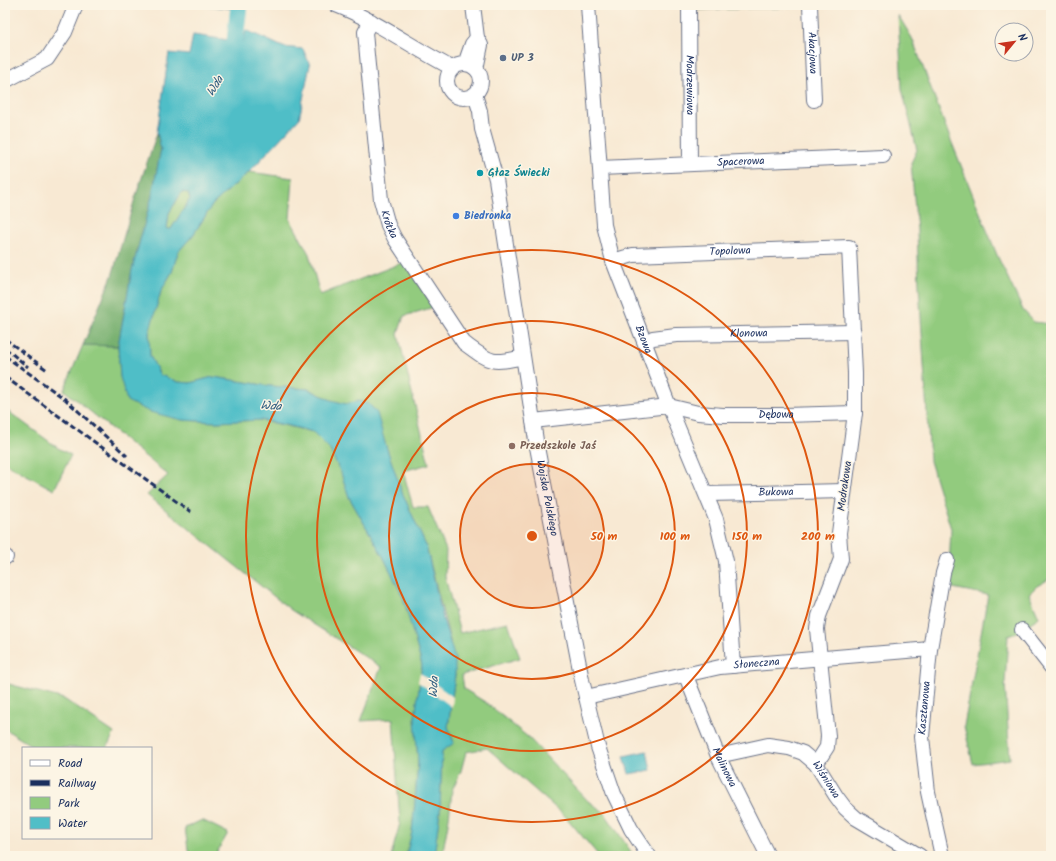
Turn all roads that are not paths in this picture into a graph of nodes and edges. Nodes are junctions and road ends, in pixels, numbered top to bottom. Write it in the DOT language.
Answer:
graph roads {
  1 [pos="76,5"];
  2 [pos="336,5"];
  3 [pos="475,5"];
  4 [pos="588,5"];
  5 [pos="689,5"];
  6 [pos="810,5"];
  7 [pos="371,21"];
  8 [pos="460,70"];
  9 [pos="5,80"];
  10 [pos="469,97"];
  11 [pos="814,100"];
  12 [pos="883,156"];
  13 [pos="690,164"];
  14 [pos="600,168"];
  15 [pos="849,247"];
  16 [pos="613,260"];
  17 [pos="854,332"];
  18 [pos="644,342"];
  19 [pos="523,357"];
  20 [pos="669,406"];
  21 [pos="698,413"];
  22 [pos="855,413"];
  23 [pos="533,422"];
  24 [pos="682,434"];
  25 [pos="844,491"];
  26 [pos="707,494"];
  27 [pos="947,560"];
  28 [pos="1022,630"];
  29 [pos="930,649"];
  30 [pos="820,658"];
  31 [pos="733,666"];
  32 [pos="1051,667"];
  33 [pos="686,676"];
  34 [pos="586,697"];
  35 [pos="718,756"];
  36 [pos="816,764"];
  37 [pos="649,856"];
  38 [pos="768,856"];
  39 [pos="920,856"];
  40 [pos="942,856"];
  1 -- 9 [label="street"];
  2 -- 7 [label="street"];
  3 -- 8 [label="street"];
  4 -- 14 [label="street, Bzowa"];
  5 -- 13 [label="street, Modrzewiowa"];
  6 -- 11 [label="street, Akacjowa"];
  7 -- 8 [label="street"];
  7 -- 19 [label="street, Krótka"];
  8 -- 10 [label="street"];
  8 -- 10 [label="street"];
  10 -- 19 [label="street, Wojska Polskiego"];
  12 -- 13 [label="street, Spacerowa"];
  13 -- 14 [label="street, Spacerowa"];
  14 -- 16 [label="street, Bzowa"];
  15 -- 16 [label="street, Topolowa"];
  15 -- 17 [label="street, Modrakowa"];
  16 -- 18 [label="street, Bzowa"];
  17 -- 18 [label="street, Klonowa"];
  17 -- 22 [label="street, Modrakowa"];
  18 -- 20 [label="street, Bzowa"];
  19 -- 23 [label="street, Wojska Polskiego"];
  20 -- 21 [label="street, Dębowa"];
  20 -- 23 [label="street"];
  20 -- 24 [label="street, Bzowa"];
  21 -- 22 [label="street, Dębowa"];
  21 -- 24 [label="street"];
  22 -- 25 [label="street, Modrakowa"];
  23 -- 34 [label="street, Wojska Polskiego"];
  24 -- 26 [label="street, Bzowa"];
  25 -- 26 [label="street, Bukowa"];
  25 -- 30 [label="street, Modrakowa"];
  26 -- 31 [label="street, Bzowa"];
  27 -- 29 [label="street, Kasztanowa"];
  28 -- 32 [label="street"];
  29 -- 30 [label="street, Słoneczna"];
  29 -- 40 [label="street, Kasztanowa"];
  30 -- 31 [label="street, Słoneczna"];
  30 -- 36 [label="street, Modrakowa"];
  31 -- 33 [label="street, Słoneczna"];
  33 -- 34 [label="street, Słoneczna"];
  33 -- 35 [label="street, Malinowa"];
  34 -- 37 [label="street, Wojska Polskiego"];
  35 -- 36 [label="street, Wiśniowa"];
  35 -- 38 [label="street, Malinowa"];
  36 -- 39 [label="street, Wiśniowa"];
}
